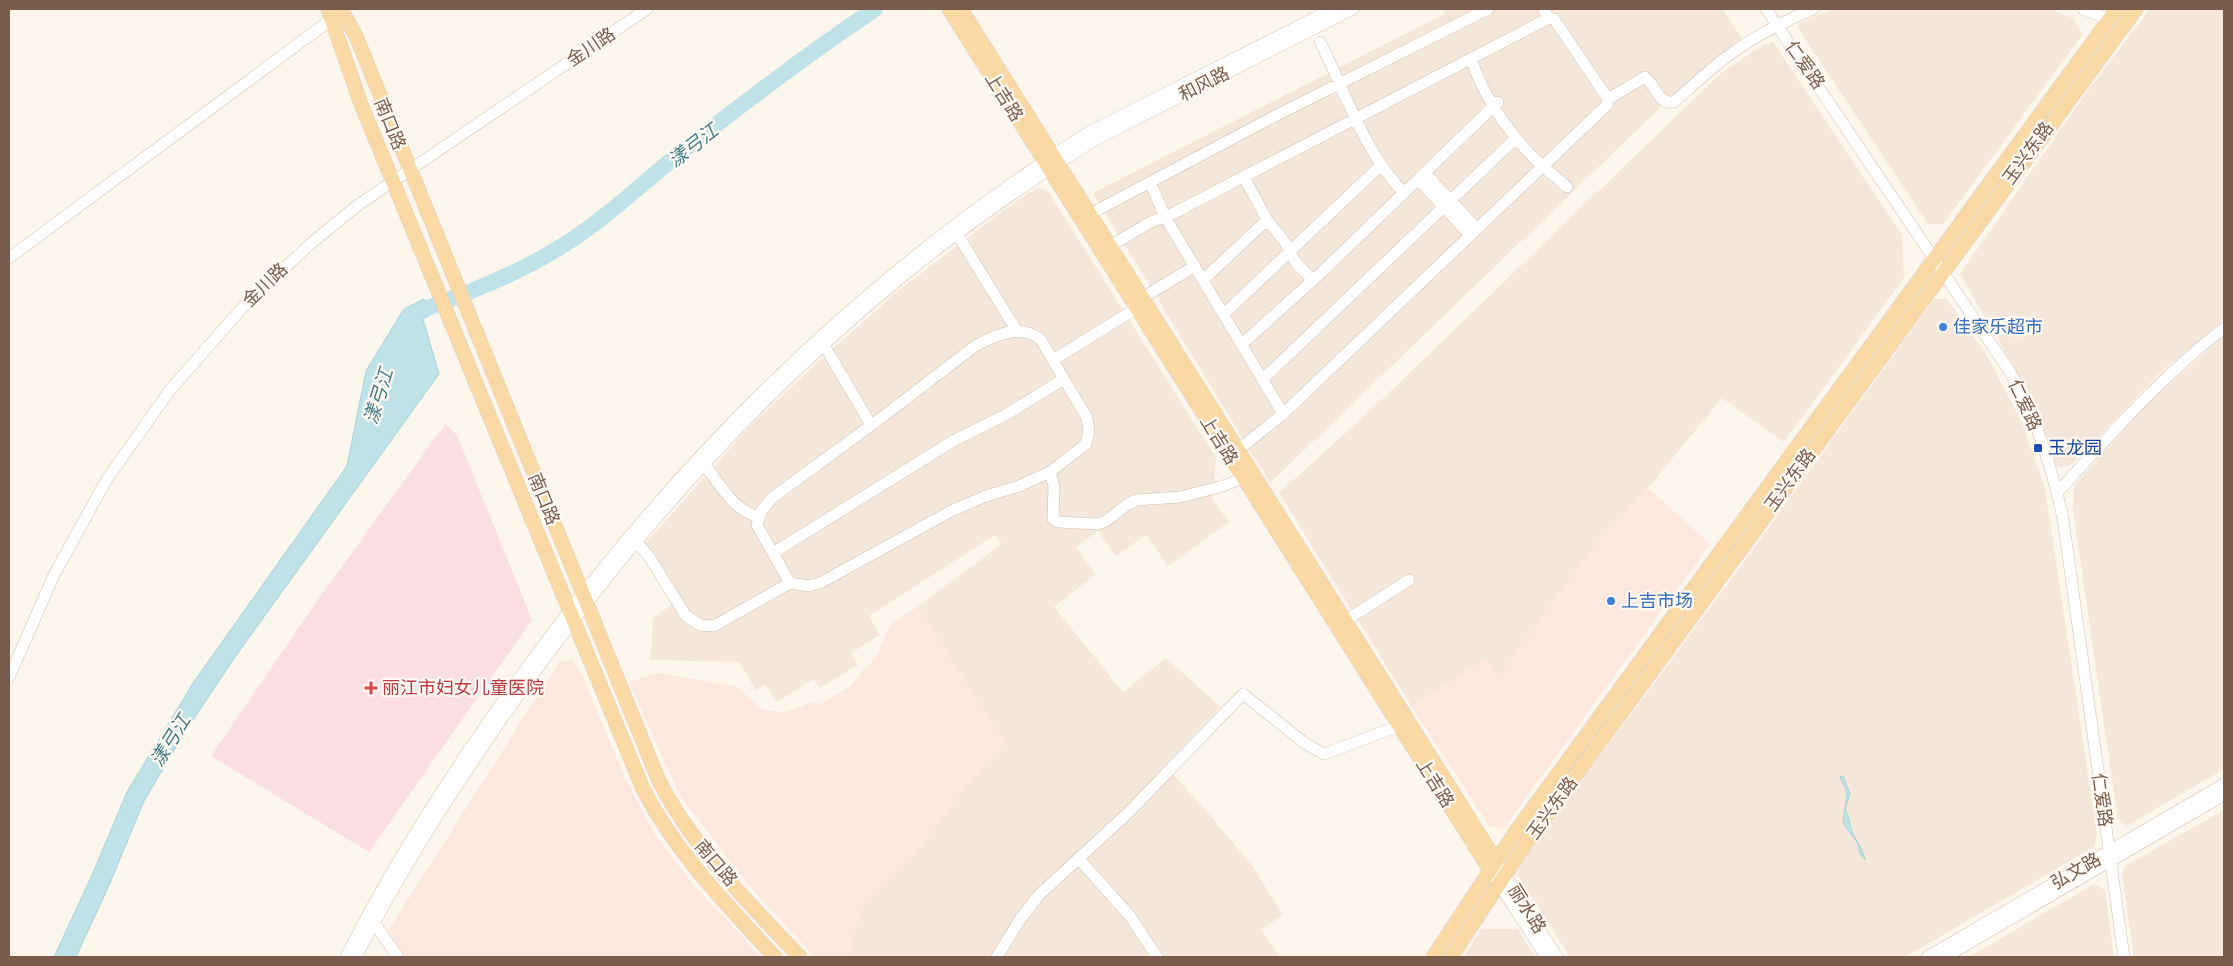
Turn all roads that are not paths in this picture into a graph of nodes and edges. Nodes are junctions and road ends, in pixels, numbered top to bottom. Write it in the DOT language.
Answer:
graph roads {
  1 [pos="647,9"];
  2 [pos="949,9"];
  3 [pos="961,9"];
  4 [pos="1332,9"];
  5 [pos="1353,9"];
  6 [pos="1488,9"];
  7 [pos="1766,9"];
  8 [pos="1813,9"];
  9 [pos="2083,9"];
  10 [pos="2136,9"];
  11 [pos="334,12"];
  12 [pos="1546,13"];
  13 [pos="2113,14"];
  14 [pos="1778,25"];
  15 [pos="1320,42"];
  16 [pos="1471,59"];
  17 [pos="1340,83"];
  18 [pos="1608,99"];
  19 [pos="1496,104"];
  20 [pos="1356,119"];
  21 [pos="1516,138"];
  22 [pos="1052,162"];
  23 [pos="1381,165"];
  24 [pos="1544,165"];
  25 [pos="409,169"];
  26 [pos="1422,176"];
  27 [pos="1244,177"];
  28 [pos="392,181"];
  29 [pos="1150,182"];
  30 [pos="1567,188"];
  31 [pos="1404,193"];
  32 [pos="1447,203"];
  33 [pos="1090,214"];
  34 [pos="1165,217"];
  35 [pos="1267,220"];
  36 [pos="1473,232"];
  37 [pos="957,234"];
  38 [pos="1110,246"];
  39 [pos="1290,252"];
  40 [pos="1934,257"];
  41 [pos="9,258"];
  42 [pos="1195,266"];
  43 [pos="1943,271"];
  44 [pos="1203,280"];
  45 [pos="1313,280"];
  46 [pos="1140,303"];
  47 [pos="1224,314"];
  48 [pos="2224,328"];
  49 [pos="1016,331"];
  50 [pos="1242,344"];
  51 [pos="824,345"];
  52 [pos="1053,360"];
  53 [pos="1064,379"];
  54 [pos="1262,379"];
  55 [pos="1283,414"];
  56 [pos="871,425"];
  57 [pos="1238,450"];
  58 [pos="705,466"];
  59 [pos="1050,472"];
  60 [pos="1243,478"];
  61 [pos="2057,493"];
  62 [pos="759,517"];
  63 [pos="637,542"];
  64 [pos="773,553"];
  65 [pos="1409,580"];
  66 [pos="790,583"];
  67 [pos="584,598"];
  68 [pos="571,615"];
  69 [pos="1345,620"];
  70 [pos="9,677"];
  71 [pos="1399,726"];
  72 [pos="2224,784"];
  73 [pos="2224,794"];
  74 [pos="2110,856"];
  75 [pos="1078,858"];
  76 [pos="1493,866"];
  77 [pos="1502,880"];
  78 [pos="374,923"];
  79 [pos="346,957"];
  80 [pos="356,957"];
  81 [pos="398,957"];
  82 [pos="775,957"];
  83 [pos="800,957"];
  84 [pos="997,957"];
  85 [pos="1157,957"];
  86 [pos="1433,957"];
  87 [pos="1451,957"];
  88 [pos="1546,957"];
  89 [pos="1557,957"];
  90 [pos="1928,957"];
  91 [pos="1945,957"];
  92 [pos="2124,957"];
  1 -- 25 [label="street, 金川路"];
  2 -- 22 [label="main road, 上吉路"];
  3 -- 22 [label="main road, 上吉路"];
  4 -- 22 [label="street, 和风路"];
  5 -- 22 [label="street, 和风路"];
  6 -- 17 [label="street"];
  7 -- 14 [label="street, 仁爱路"];
  8 -- 14 [label="street"];
  9 -- 13 [label="street"];
  10 -- 43 [label="main road, 玉兴东路"];
  11 -- 25 [label="main road, 南口路"];
  11 -- 28 [label="main road, 南口路"];
  11 -- 41 [label="street"];
  12 -- 16 [label="street"];
  12 -- 18 [label="street"];
  13 -- 40 [label="main road, 玉兴东路"];
  14 -- 18 [label="street"];
  14 -- 40 [label="street, 仁爱路"];
  15 -- 17 [label="street"];
  16 -- 19 [label="street"];
  16 -- 20 [label="street"];
  17 -- 20 [label="street"];
  17 -- 29 [label="street"];
  18 -- 24 [label="street"];
  19 -- 21 [label="street"];
  19 -- 24 [label="street"];
  19 -- 26 [label="street"];
  20 -- 23 [label="street"];
  20 -- 27 [label="street"];
  21 -- 24 [label="street"];
  21 -- 32 [label="street"];
  22 -- 33 [label="main road, 上吉路"];
  22 -- 37 [label="street"];
  22 -- 46 [label="main road, 上吉路"];
  22 -- 67 [label="street"];
  23 -- 31 [label="street"];
  23 -- 39 [label="street"];
  24 -- 30 [label="street"];
  24 -- 36 [label="street"];
  25 -- 28 [label="street, 金川路"];
  25 -- 67 [label="main road, 南口路"];
  26 -- 31 [label="street"];
  26 -- 32 [label="street"];
  27 -- 34 [label="street"];
  27 -- 35 [label="street"];
  28 -- 68 [label="main road, 南口路"];
  28 -- 70 [label="street, 金川路"];
  29 -- 33 [label="street"];
  29 -- 34 [label="street"];
  31 -- 45 [label="street"];
  32 -- 36 [label="street"];
  32 -- 54 [label="street"];
  33 -- 38 [label="main road, 上吉路"];
  34 -- 38 [label="street"];
  34 -- 42 [label="street"];
  35 -- 39 [label="street"];
  35 -- 44 [label="street"];
  36 -- 55 [label="street"];
  37 -- 49 [label="street"];
  37 -- 51 [label="street"];
  38 -- 46 [label="main road, 上吉路"];
  39 -- 45 [label="street"];
  39 -- 47 [label="street"];
  40 -- 43 [label="street, 仁爱路"];
  40 -- 76 [label="main road, 玉兴东路"];
  42 -- 44 [label="street"];
  42 -- 46 [label="street"];
  43 -- 61 [label="street, 仁爱路"];
  43 -- 77 [label="main road, 玉兴东路"];
  44 -- 47 [label="street"];
  45 -- 50 [label="street"];
  46 -- 52 [label="street"];
  46 -- 57 [label="main road, 上吉路"];
  46 -- 60 [label="main road, 上吉路"];
  47 -- 50 [label="street"];
  48 -- 61 [label="street"];
  49 -- 52 [label="street"];
  49 -- 56 [label="street"];
  50 -- 54 [label="street"];
  51 -- 56 [label="street"];
  51 -- 58 [label="street"];
  52 -- 53 [label="street"];
  53 -- 59 [label="street"];
  53 -- 64 [label="street"];
  54 -- 55 [label="street"];
  55 -- 57 [label="street"];
  56 -- 62 [label="street"];
  57 -- 69 [label="main road, 上吉路"];
  58 -- 62 [label="street"];
  58 -- 63 [label="street"];
  59 -- 60 [label="street"];
  59 -- 66 [label="street"];
  60 -- 71 [label="main road, 上吉路"];
  61 -- 74 [label="street, 仁爱路"];
  62 -- 64 [label="street"];
  63 -- 66 [label="street"];
  63 -- 67 [label="street"];
  64 -- 66 [label="street"];
  65 -- 69 [label="street"];
  67 -- 68 [label="street"];
  67 -- 83 [label="main road, 南口路"];
  68 -- 78 [label="street"];
  68 -- 79 [label="street"];
  68 -- 82 [label="main road, 南口路"];
  69 -- 76 [label="main road, 上吉路"];
  71 -- 75 [label="street"];
  71 -- 76 [label="main road, 上吉路"];
  72 -- 74 [label="street, 弘文路"];
  73 -- 74 [label="street, 弘文路"];
  74 -- 90 [label="street, 弘文路"];
  74 -- 91 [label="street, 弘文路"];
  74 -- 92 [label="street, 仁爱路"];
  75 -- 84 [label="street"];
  75 -- 85 [label="street"];
  76 -- 77 [label="street, 丽水路"];
  76 -- 86 [label="main road, 玉兴东路"];
  77 -- 87 [label="main road, 玉兴东路"];
  77 -- 88 [label="street, 丽水路"];
  77 -- 89 [label="street, 丽水路"];
  78 -- 80 [label="street"];
  78 -- 81 [label="street"];
}
